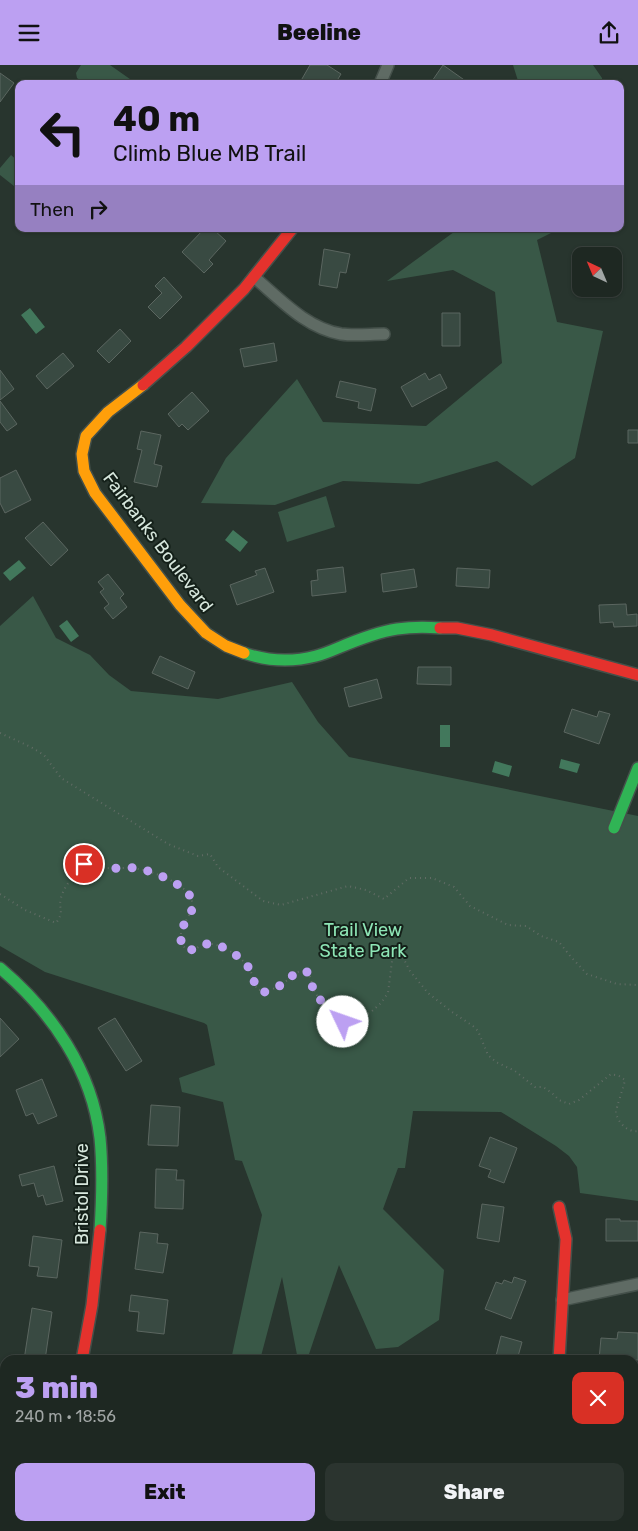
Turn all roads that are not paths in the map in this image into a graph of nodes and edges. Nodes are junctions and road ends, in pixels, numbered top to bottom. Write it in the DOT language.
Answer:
graph roads {
  1 [pos="388,65"];
  2 [pos="382,80"];
  3 [pos="290,232"];
  4 [pos="254,277"];
  5 [pos="384,334"];
  6 [pos="638,675"];
  7 [pos="638,768"];
  8 [pos="614,828"];
  9 [pos="0,968"];
  10 [pos="559,1207"];
  11 [pos="638,1284"];
  12 [pos="562,1300"];
  13 [pos="83,1355"];
  14 [pos="559,1355"];
  1 -- 2 [label="street"];
  3 -- 4 [label="street, Fairbanks Boulevard"];
  4 -- 5 [label="street"];
  4 -- 6 [label="street, Fairbanks Boulevard"];
  7 -- 8 [label="street"];
  9 -- 13 [label="street, Bristol Drive"];
  10 -- 12 [label="street"];
  11 -- 12 [label="street"];
  12 -- 14 [label="street"];
}
